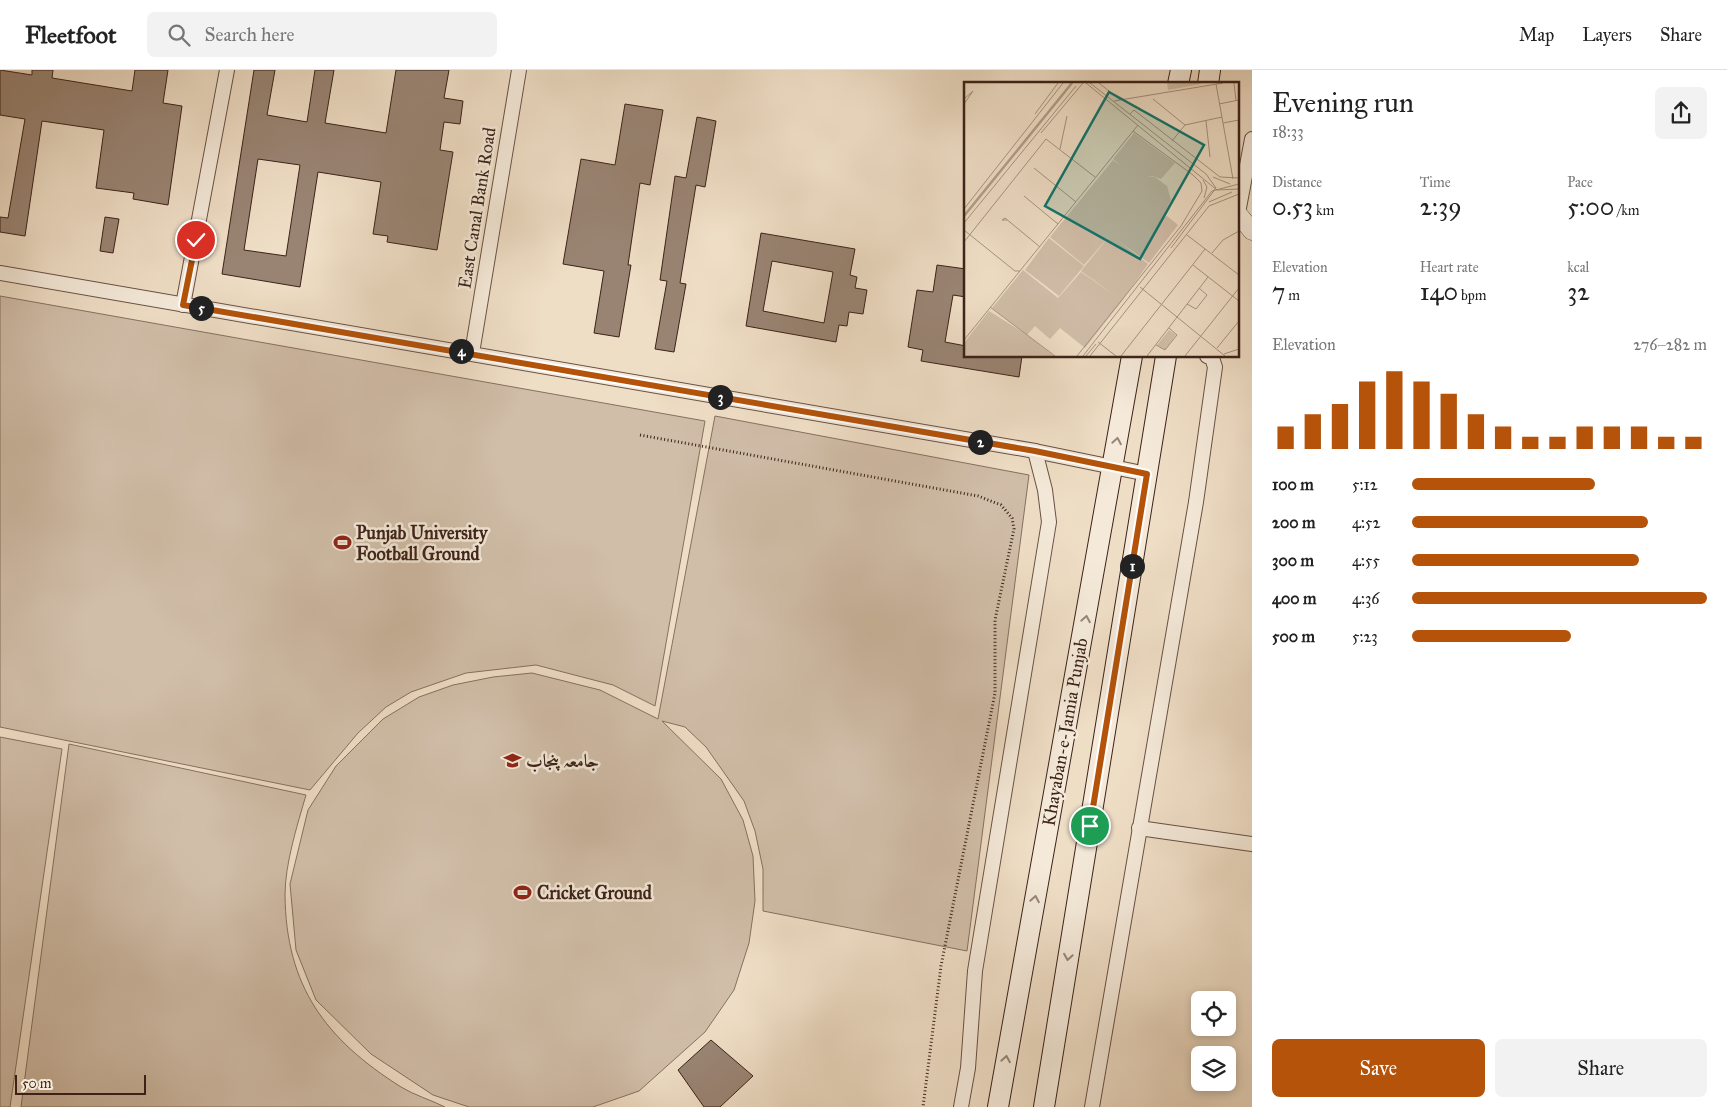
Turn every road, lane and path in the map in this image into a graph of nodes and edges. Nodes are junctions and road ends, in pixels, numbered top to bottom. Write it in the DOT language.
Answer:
graph roads {
  1 [pos="228,70"];
  2 [pos="519,70"];
  3 [pos="1252,139"];
  4 [pos="1240,202"];
  5 [pos="1240,216"];
  6 [pos="1252,231"];
  7 [pos="0,273"];
  8 [pos="183,305"];
  9 [pos="472,353"];
  10 [pos="1132,358"];
  11 [pos="1166,358"];
  12 [pos="1212,358"];
  13 [pos="640,435"];
  14 [pos="1035,451"];
  15 [pos="1113,468"];
  16 [pos="1147,474"];
  17 [pos="1139,828"];
  18 [pos="1252,844"];
  19 [pos="923,1107"];
  20 [pos="961,1107"];
  21 [pos="998,1107"];
  22 [pos="1044,1107"];
  23 [pos="1092,1107"];
  1 -- 8 [label="street"];
  2 -- 9 [label="street, East Canal Bank Road"];
  3 -- 4 [label="street"];
  5 -- 6 [label="street"];
  7 -- 8 [label="street"];
  8 -- 9 [label="street"];
  9 -- 14 [label="street"];
  15 -- 10 [label="main road, Khayaban-e-Jamia Punjab, one-way"];
  11 -- 16 [label="main road"];
  12 -- 17 [label="street"];
  13 -- 19 [label="path"];
  14 -- 15 [label="street"];
  14 -- 20 [label="street"];
  15 -- 16 [label="street"];
  21 -- 15 [label="main road, Khayaban-e-Jamia Punjab, one-way"];
  16 -- 22 [label="main road, one-way"];
  17 -- 18 [label="street"];
  17 -- 23 [label="street"];
}
